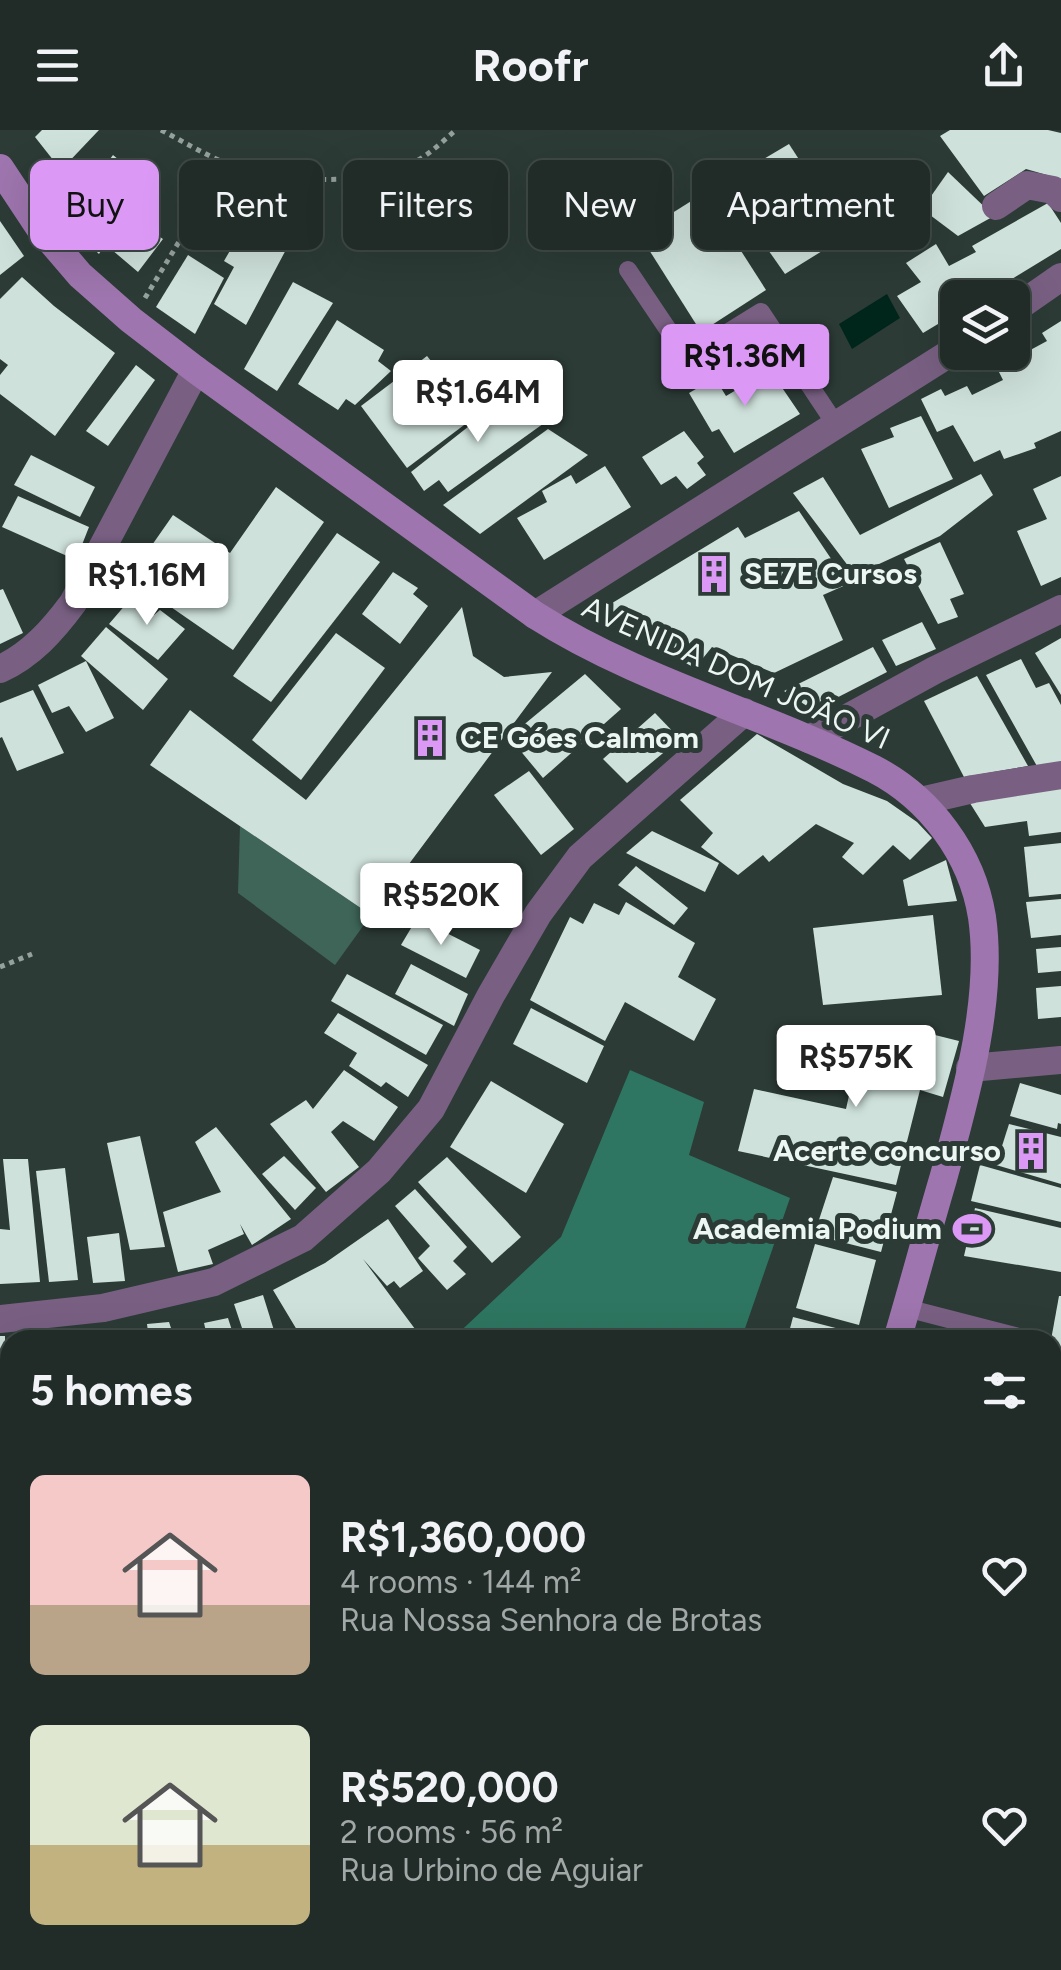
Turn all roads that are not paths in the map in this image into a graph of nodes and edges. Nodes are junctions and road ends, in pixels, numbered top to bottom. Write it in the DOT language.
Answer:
graph roads {
  1 [pos="0,168"];
  2 [pos="1061,198"];
  3 [pos="996,206"];
  4 [pos="628,270"];
  5 [pos="1061,278"];
  6 [pos="1030,299"];
  7 [pos="940,359"];
  8 [pos="196,370"];
  9 [pos="836,425"];
  10 [pos="1061,609"];
  11 [pos="536,614"];
  12 [pos="0,669"];
  13 [pos="744,712"];
  14 [pos="809,739"];
  15 [pos="1061,775"];
  16 [pos="921,801"];
  17 [pos="1061,1060"];
  18 [pos="970,1068"];
  19 [pos="906,1308"];
  20 [pos="0,1320"];
  21 [pos="900,1330"];
  22 [pos="991,1330"];
  1 -- 8 [label="main road, AVENIDA DOM JOÃO VI"];
  2 -- 3 [label="street"];
  4 -- 9 [label="lane"];
  5 -- 6 [label="street"];
  7 -- 9 [label="street"];
  8 -- 11 [label="main road, AVENIDA DOM JOÃO VI"];
  8 -- 12 [label="street"];
  9 -- 11 [label="street"];
  10 -- 14 [label="street"];
  11 -- 13 [label="main road, AVENIDA DOM JOÃO VI"];
  13 -- 14 [label="main road, AVENIDA DOM JOÃO VI"];
  13 -- 20 [label="street"];
  14 -- 16 [label="main road, AVENIDA DOM JOÃO VI"];
  15 -- 16 [label="street"];
  16 -- 18 [label="main road, AVENIDA DOM JOÃO VI"];
  17 -- 18 [label="street"];
  18 -- 19 [label="main road, AVENIDA DOM JOÃO VI"];
  19 -- 21 [label="main road, AVENIDA DOM JOÃO VI"];
  19 -- 22 [label="lane"];
}
